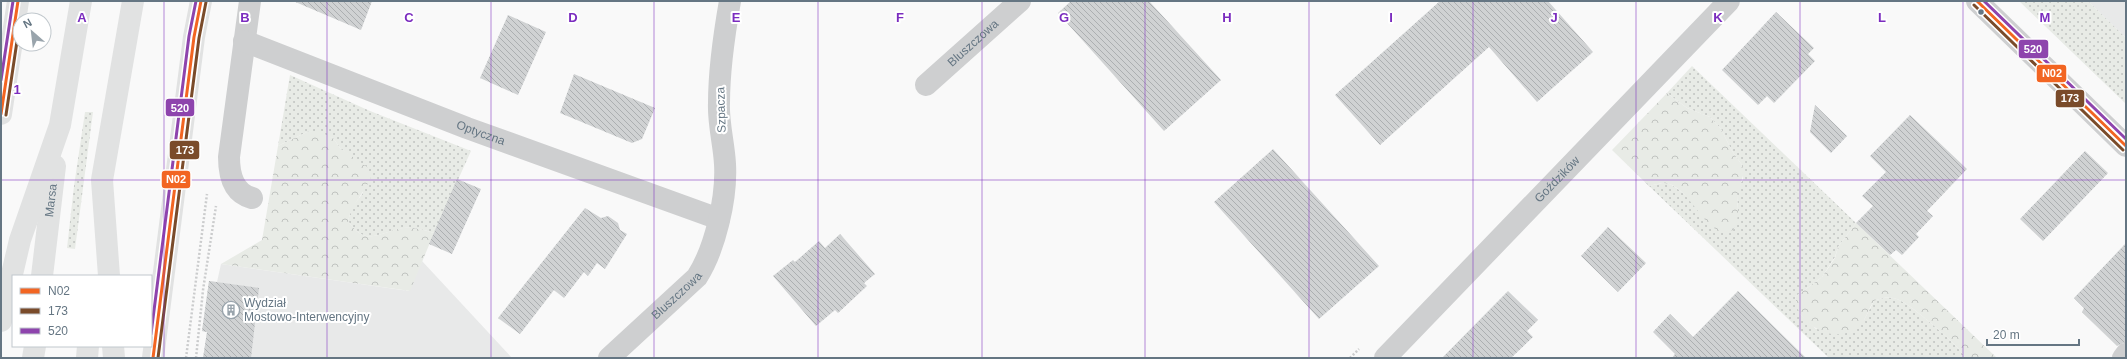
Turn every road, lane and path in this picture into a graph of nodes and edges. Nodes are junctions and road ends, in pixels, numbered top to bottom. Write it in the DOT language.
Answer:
graph roads {
  1 [pos="18,1"];
  2 [pos="81,1"];
  3 [pos="133,1"];
  4 [pos="201,1"];
  5 [pos="250,1"];
  6 [pos="730,1"];
  7 [pos="1020,1"];
  8 [pos="1728,1"];
  9 [pos="1977,1"];
  10 [pos="244,41"];
  11 [pos="926,85"];
  12 [pos="1,114"];
  13 [pos="60,125"];
  14 [pos="2126,146"];
  15 [pos="102,180"];
  16 [pos="252,198"];
  17 [pos="719,218"];
  18 [pos="42,275"];
  19 [pos="94,275"];
  20 [pos="109,275"];
  21 [pos="1,321"];
  22 [pos="34,347"];
  23 [pos="88,347"];
  24 [pos="113,347"];
  25 [pos="630,350"];
  26 [pos="2126,354"];
  27 [pos="33,358"];
  28 [pos="87,358"];
  29 [pos="114,358"];
  30 [pos="153,358"];
  31 [pos="609,358"];
  32 [pos="1385,358"];
  33 [pos="2122,358"];
  1 -- 12 [label="main road"];
  2 -- 13 [label="main road"];
  3 -- 15 [label="main road"];
  4 -- 30 [label="main road"];
  5 -- 10 [label="street"];
  6 -- 17 [label="street, Szpacza"];
  7 -- 11 [label="street, Bluszczowa"];
  8 -- 32 [label="street, Goździków"];
  9 -- 14 [label="street"];
  10 -- 16 [label="street"];
  10 -- 17 [label="street, Optyczna"];
  13 -- 18 [label="main road, Marsa"];
  13 -- 21 [label="main road"];
  15 -- 19 [label="main road"];
  15 -- 20 [label="main road"];
  17 -- 25 [label="street, Bluszczowa"];
  22 -- 27 [label="main road"];
  23 -- 28 [label="main road"];
  24 -- 29 [label="main road"];
  25 -- 31 [label="street, Bluszczowa"];
  26 -- 33 [label="street"];
}
